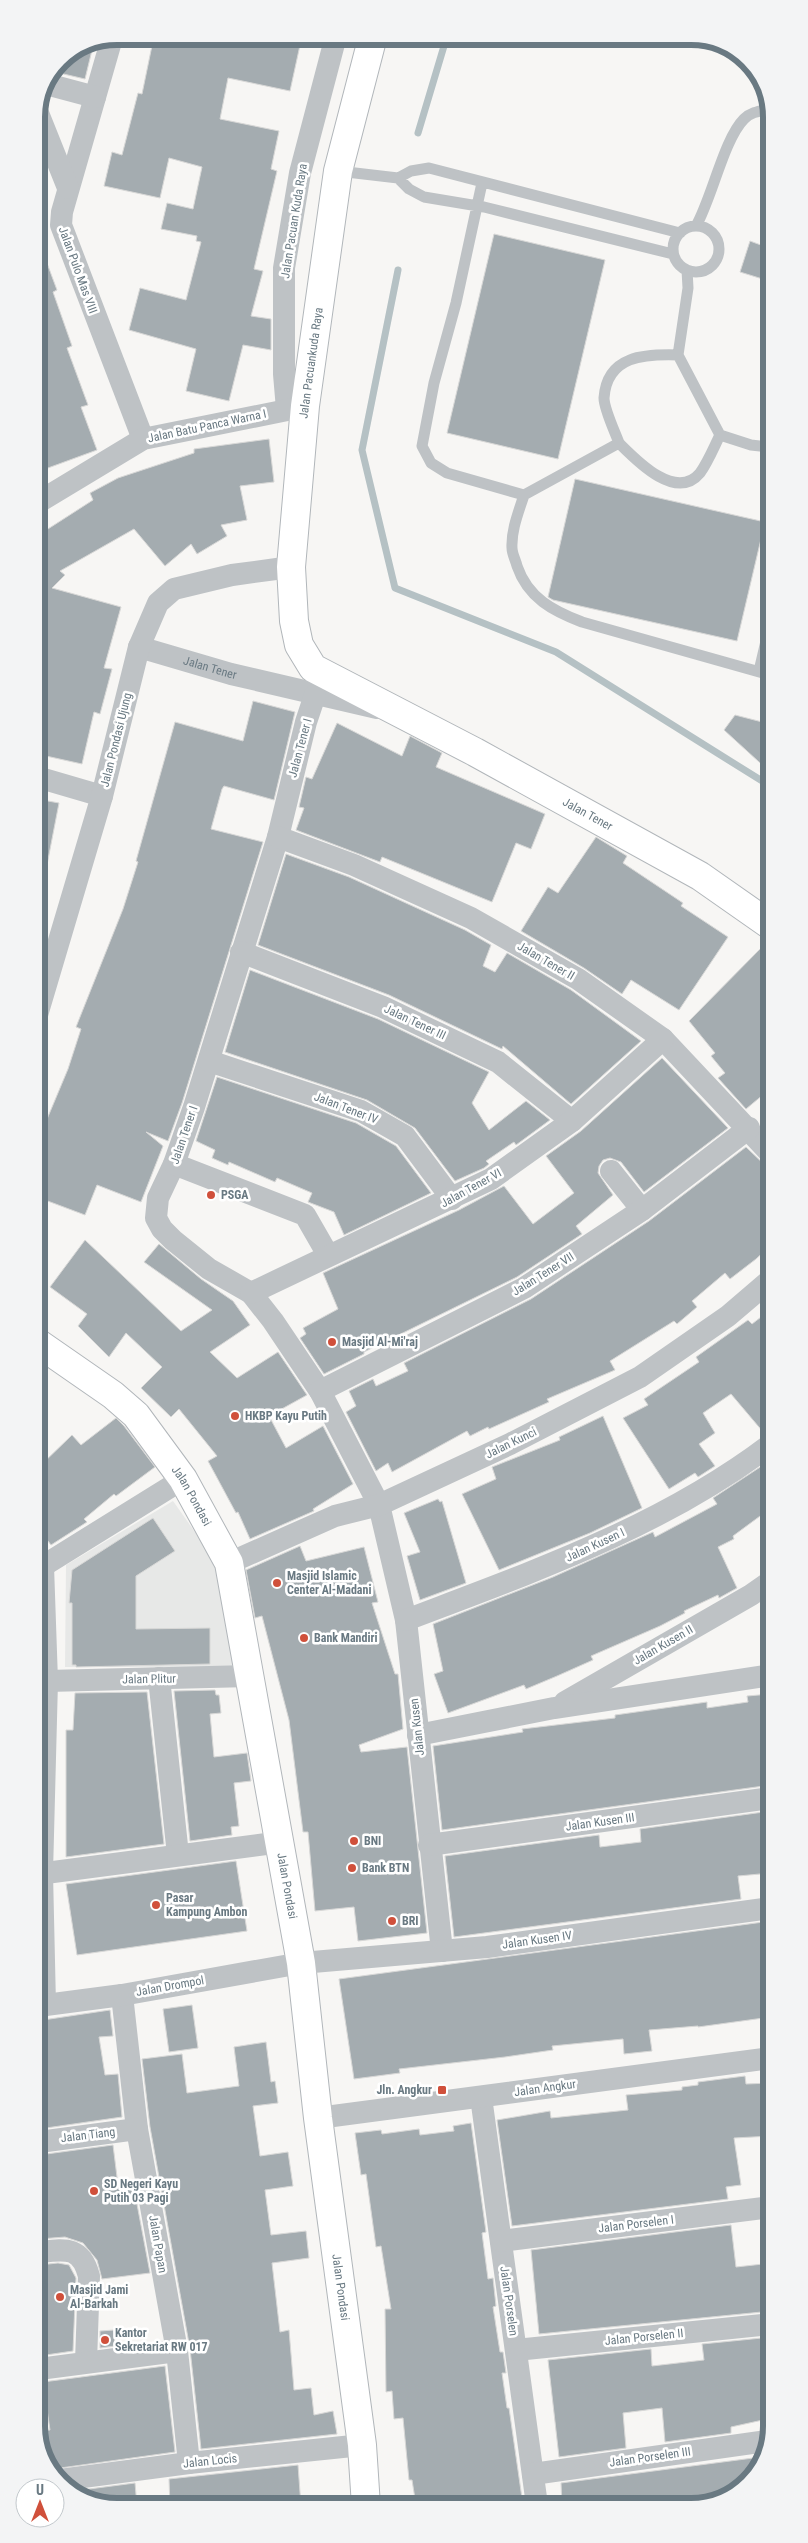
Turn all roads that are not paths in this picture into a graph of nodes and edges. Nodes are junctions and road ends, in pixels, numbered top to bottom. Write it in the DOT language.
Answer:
graph roads {
  1 [pos="334,45"];
  2 [pos="371,45"];
  3 [pos="110,46"];
  4 [pos="52,85"];
  5 [pos="95,96"];
  6 [pos="762,110"];
  7 [pos="45,130"];
  8 [pos="350,173"];
  9 [pos="394,177"];
  10 [pos="482,183"];
  11 [pos="68,188"];
  12 [pos="476,206"];
  13 [pos="700,227"];
  14 [pos="680,233"];
  15 [pos="673,254"];
  16 [pos="691,271"];
  17 [pos="678,355"];
  18 [pos="297,372"];
  19 [pos="296,408"];
  20 [pos="720,435"];
  21 [pos="143,439"];
  22 [pos="619,443"];
  23 [pos="763,446"];
  24 [pos="524,495"];
  25 [pos="45,498"];
  26 [pos="291,567"];
  27 [pos="138,647"];
  28 [pos="763,673"];
  29 [pos="324,687"];
  30 [pos="45,779"];
  31 [pos="102,796"];
  32 [pos="278,837"];
  33 [pos="763,920"];
  34 [pos="241,952"];
  35 [pos="45,988"];
  36 [pos="663,1039"];
  37 [pos="209,1061"];
  38 [pos="572,1121"];
  39 [pos="748,1128"];
  40 [pos="763,1145"];
  41 [pos="174,1164"];
  42 [pos="611,1171"];
  43 [pos="452,1199"];
  44 [pos="642,1210"];
  45 [pos="328,1255"];
  46 [pos="763,1286"];
  47 [pos="251,1293"];
  48 [pos="45,1348"];
  49 [pos="320,1391"];
  50 [pos="763,1449"];
  51 [pos="183,1479"];
  52 [pos="379,1505"];
  53 [pos="45,1559"];
  54 [pos="229,1563"];
  55 [pos="763,1587"];
  56 [pos="406,1620"];
  57 [pos="45,1647"];
  58 [pos="250,1676"];
  59 [pos="763,1676"];
  60 [pos="159,1678"];
  61 [pos="47,1681"];
  62 [pos="554,1708"];
  63 [pos="418,1735"];
  64 [pos="45,1736"];
  65 [pos="763,1799"];
  66 [pos="281,1842"];
  67 [pos="430,1845"];
  68 [pos="178,1855"];
  69 [pos="45,1873"];
  70 [pos="763,1909"];
  71 [pos="442,1951"];
  72 [pos="301,1964"];
  73 [pos="122,1995"];
  74 [pos="45,2005"];
  75 [pos="763,2059"];
  76 [pos="481,2097"];
  77 [pos="318,2118"];
  78 [pos="137,2129"];
  79 [pos="45,2141"];
  80 [pos="763,2207"];
  81 [pos="500,2241"];
  82 [pos="45,2252"];
  83 [pos="763,2325"];
  84 [pos="516,2350"];
  85 [pos="177,2352"];
  86 [pos="86,2362"];
  87 [pos="45,2368"];
  88 [pos="760,2443"];
  89 [pos="362,2445"];
  90 [pos="189,2463"];
  91 [pos="533,2474"];
  92 [pos="68,2479"];
  93 [pos="365,2498"];
  94 [pos="536,2498"];
  1 -- 18 [label="street, Jalan Pacuan Kuda Raya"];
  2 -- 8 [label="street, Jalan Pacuankuda Raya"];
  3 -- 5 [label="street, Jalan Pulo Mas VIII"];
  4 -- 5 [label="street"];
  5 -- 11 [label="street, Jalan Pulo Mas VIII"];
  6 -- 13 [label="lane"];
  7 -- 11 [label="street"];
  8 -- 9 [label="lane"];
  8 -- 18 [label="street, Jalan Pacuankuda Raya"];
  9 -- 10 [label="lane"];
  9 -- 12 [label="lane"];
  10 -- 12 [label="lane"];
  10 -- 14 [label="lane"];
  11 -- 21 [label="street, Jalan Pulo Mas VIII"];
  12 -- 15 [label="lane"];
  12 -- 24 [label="lane"];
  13 -- 14 [label="lane"];
  13 -- 16 [label="lane"];
  14 -- 15 [label="lane"];
  15 -- 16 [label="lane"];
  16 -- 17 [label="lane"];
  17 -- 20 [label="lane"];
  17 -- 22 [label="lane"];
  18 -- 19 [label="street, Jalan Pacuankuda Raya"];
  19 -- 21 [label="street, Jalan Batu Panca Warna I"];
  19 -- 26 [label="street, Jalan Pacuankuda Raya"];
  20 -- 22 [label="lane"];
  20 -- 23 [label="lane"];
  21 -- 25 [label="street, Jalan Batu Panca Warna I"];
  22 -- 24 [label="lane"];
  24 -- 28 [label="lane"];
  26 -- 27 [label="street, Jalan Pondasi Ujung"];
  26 -- 29 [label="street, Jalan Pacuankuda Raya"];
  27 -- 29 [label="street, Jalan Tener"];
  27 -- 31 [label="street, Jalan Pondasi Ujung"];
  29 -- 32 [label="street, Jalan Tener I"];
  29 -- 33 [label="street, Jalan Tener"];
  30 -- 31 [label="street"];
  31 -- 35 [label="street, Jalan Pondasi Ujung"];
  32 -- 34 [label="street, Jalan Tener I"];
  32 -- 36 [label="street, Jalan Tener II"];
  34 -- 37 [label="street, Jalan Tener I"];
  34 -- 38 [label="street, Jalan Tener III"];
  36 -- 38 [label="street, Jalan Tener VI"];
  36 -- 39 [label="street, Jalan Tener II"];
  37 -- 41 [label="street, Jalan Tener I"];
  37 -- 43 [label="street, Jalan Tener IV"];
  38 -- 43 [label="street, Jalan Tener VI"];
  39 -- 40 [label="street, Jalan Tener II"];
  39 -- 44 [label="street, Jalan Tener VII"];
  41 -- 45 [label="street"];
  41 -- 47 [label="street, Jalan Tener I"];
  42 -- 44 [label="street"];
  43 -- 45 [label="street, Jalan Tener VI"];
  44 -- 49 [label="street, Jalan Tener VII"];
  45 -- 47 [label="street, Jalan Tener VI"];
  46 -- 52 [label="street, Jalan Kunci"];
  47 -- 49 [label="street, Jalan Tener I"];
  48 -- 51 [label="street, Jalan Pondasi"];
  49 -- 52 [label="street, Jalan Tener I"];
  50 -- 56 [label="street, Jalan Kusen I"];
  51 -- 53 [label="street"];
  51 -- 54 [label="street, Jalan Pondasi"];
  52 -- 54 [label="street, Jalan Kunci"];
  52 -- 56 [label="street, Jalan Kusen"];
  54 -- 58 [label="street, Jalan Pondasi"];
  55 -- 62 [label="street, Jalan Kusen II"];
  56 -- 63 [label="street, Jalan Kusen"];
  57 -- 61 [label="street"];
  58 -- 60 [label="street, Jalan Plitur"];
  58 -- 66 [label="street, Jalan Pondasi"];
  59 -- 62 [label="street, Jalan Kusen II"];
  60 -- 61 [label="street, Jalan Plitur"];
  60 -- 68 [label="street"];
  61 -- 64 [label="street"];
  62 -- 63 [label="street, Jalan Kusen II"];
  63 -- 67 [label="street, Jalan Kusen"];
  65 -- 67 [label="street, Jalan Kusen III"];
  66 -- 68 [label="street"];
  66 -- 72 [label="street, Jalan Pondasi"];
  67 -- 71 [label="street, Jalan Kusen"];
  68 -- 69 [label="street"];
  70 -- 71 [label="street, Jalan Kusen IV"];
  71 -- 72 [label="street, Jalan Kusen IV"];
  72 -- 73 [label="street, Jalan Drompol"];
  72 -- 77 [label="street, Jalan Pondasi"];
  73 -- 74 [label="street, Jalan Drompol"];
  73 -- 78 [label="street, Jalan Papan"];
  75 -- 76 [label="street, Jalan Angkur"];
  76 -- 77 [label="street, Jalan Angkur"];
  76 -- 81 [label="street, Jalan Porselen"];
  77 -- 89 [label="street, Jalan Pondasi"];
  78 -- 79 [label="street, Jalan Tiang"];
  78 -- 85 [label="street, Jalan Papan"];
  80 -- 81 [label="street, Jalan Porselen I"];
  81 -- 84 [label="street, Jalan Porselen"];
  82 -- 86 [label="street"];
  83 -- 84 [label="street, Jalan Porselen II"];
  84 -- 91 [label="street, Jalan Porselen"];
  85 -- 86 [label="street"];
  85 -- 90 [label="street, Jalan Papan"];
  86 -- 87 [label="street"];
  88 -- 91 [label="street, Jalan Porselen III"];
  89 -- 90 [label="street, Jalan Locis"];
  89 -- 93 [label="street, Jalan Pondasi"];
  90 -- 92 [label="street, Jalan Locis"];
  91 -- 94 [label="street, Jalan Porselen"];
}
